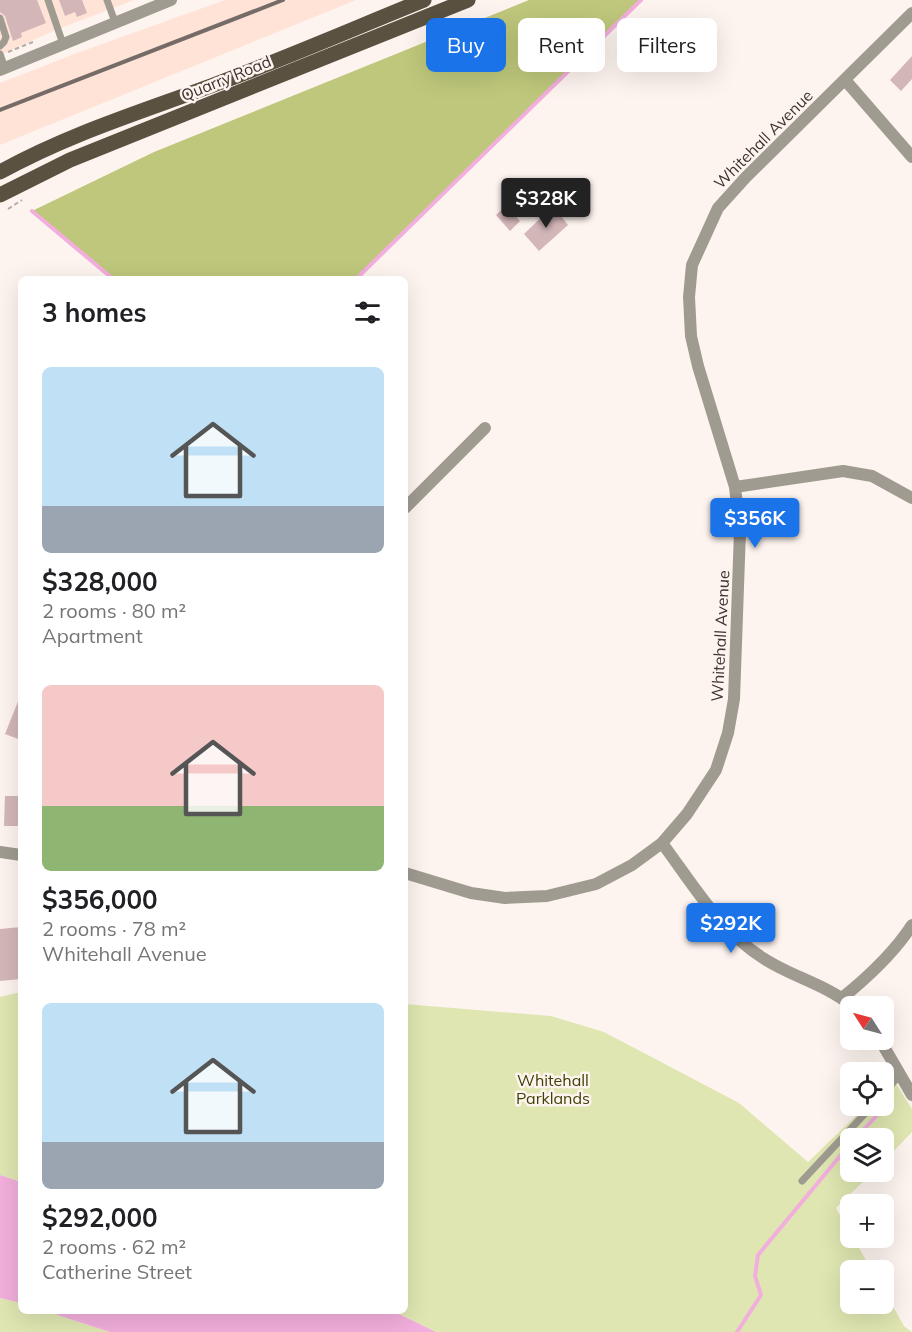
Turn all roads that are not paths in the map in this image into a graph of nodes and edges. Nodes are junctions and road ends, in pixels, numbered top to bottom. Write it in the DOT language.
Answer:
graph roads {
  1 [pos="48,0"];
  2 [pos="107,0"];
  3 [pos="171,0"];
  4 [pos="424,0"];
  5 [pos="468,0"];
  6 [pos="912,13"];
  7 [pos="0,18"];
  8 [pos="115,22"];
  9 [pos="63,44"];
  10 [pos="0,45"];
  11 [pos="0,54"];
  12 [pos="2,69"];
  13 [pos="846,81"];
  14 [pos="912,157"];
  15 [pos="0,172"];
  16 [pos="0,195"];
  17 [pos="485,428"];
  18 [pos="735,487"];
  19 [pos="912,498"];
  20 [pos="408,505"];
  21 [pos="662,843"];
  22 [pos="0,852"];
  23 [pos="18,855"];
  24 [pos="408,874"];
  25 [pos="912,925"];
  26 [pos="844,996"];
  27 [pos="840,997"];
  28 [pos="885,1050"];
  29 [pos="900,1075"];
  30 [pos="894,1082"];
  31 [pos="912,1095"];
  32 [pos="863,1116"];
  33 [pos="801,1181"];
  1 -- 9 [label="lane"];
  2 -- 8 [label="lane"];
  3 -- 8 [label="street"];
  4 -- 15 [label="main road, Quarry Road"];
  5 -- 16 [label="main road, Quarry Road"];
  6 -- 13 [label="street, Whitehall Avenue"];
  7 -- 10 [label="lane"];
  8 -- 9 [label="street"];
  9 -- 12 [label="street"];
  11 -- 12 [label="lane"];
  13 -- 14 [label="street"];
  13 -- 18 [label="street, Whitehall Avenue"];
  17 -- 20 [label="street"];
  18 -- 19 [label="street"];
  18 -- 21 [label="street, Whitehall Avenue"];
  21 -- 24 [label="street, Whitehall Avenue"];
  21 -- 27 [label="street"];
  22 -- 23 [label="street"];
  25 -- 26 [label="street"];
  28 -- 29 [label="street"];
  29 -- 30 [label="lane"];
  29 -- 31 [label="street"];
  32 -- 33 [label="lane"];
}
